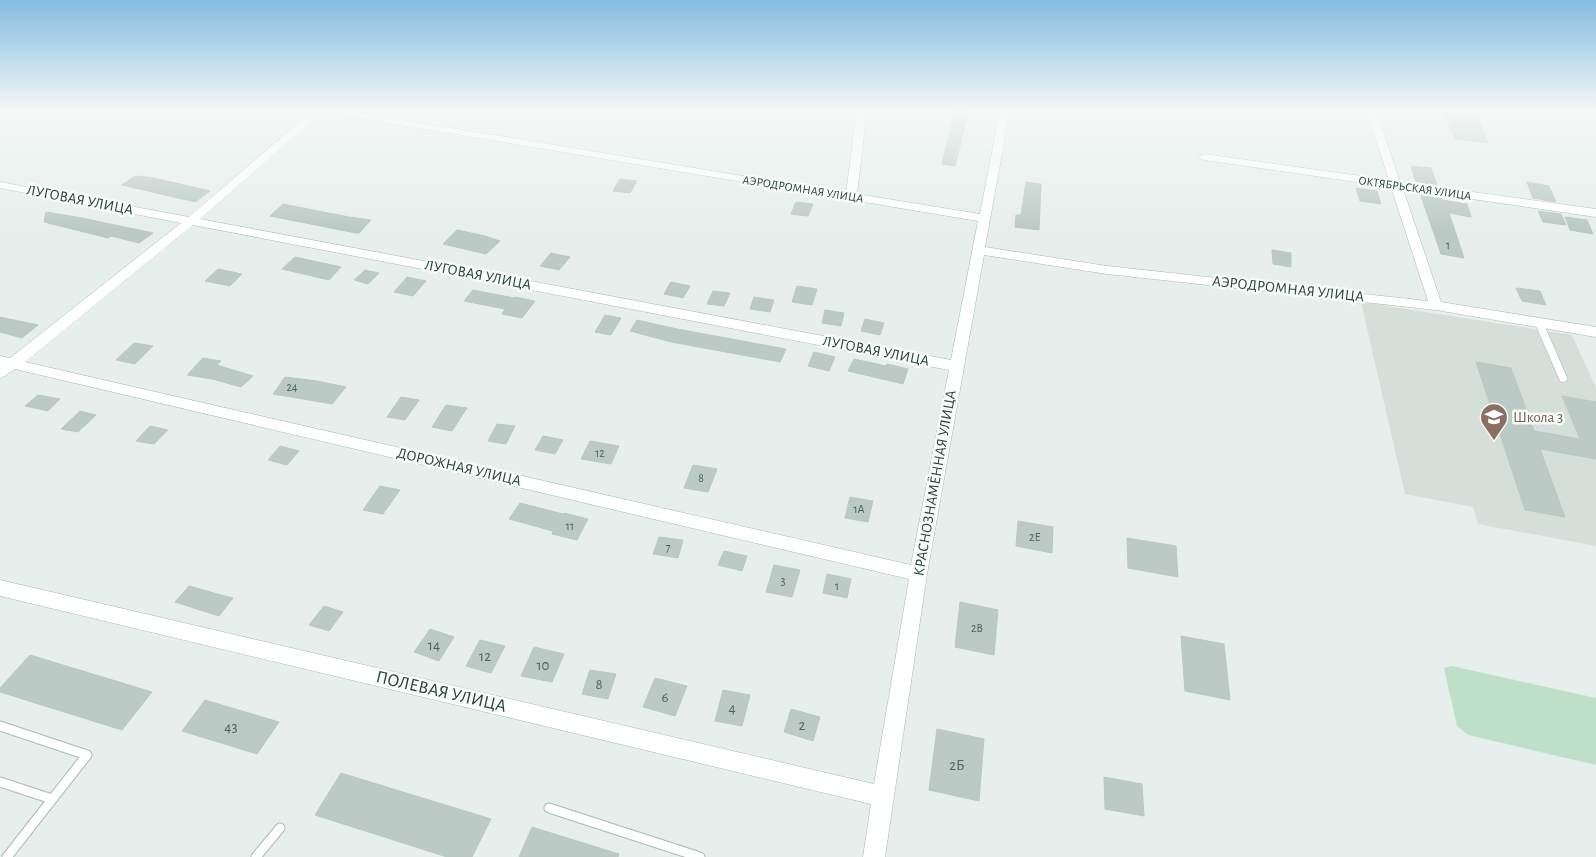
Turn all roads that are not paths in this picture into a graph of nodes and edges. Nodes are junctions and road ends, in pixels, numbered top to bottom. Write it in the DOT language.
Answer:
graph roads {
  1 [pos="273,150"];
  2 [pos="567,150"];
  3 [pos="857,150"];
  4 [pos="998,150"];
  5 [pos="1385,150"];
  6 [pos="1204,157"];
  7 [pos="0,185"];
  8 [pos="1396,186"];
  9 [pos="852,197"];
  10 [pos="1596,213"];
  11 [pos="985,218"];
  12 [pos="191,221"];
  13 [pos="980,250"];
  14 [pos="1436,306"];
  15 [pos="1539,323"];
  16 [pos="1596,332"];
  17 [pos="6,362"];
  18 [pos="956,366"];
  19 [pos="0,374"];
  20 [pos="1563,378"];
  21 [pos="918,574"];
  22 [pos="0,588"];
  23 [pos="0,726"];
  24 [pos="0,782"];
  25 [pos="882,796"];
  26 [pos="52,799"];
  27 [pos="549,808"];
  28 [pos="280,828"];
  29 [pos="7,857"];
  30 [pos="256,857"];
  31 [pos="700,857"];
  32 [pos="874,857"];
  1 -- 12 [label="street"];
  2 -- 9 [label="street, АЭРОДРОМНАЯ УЛИЦА"];
  3 -- 9 [label="street"];
  4 -- 11 [label="street, КРАСНОЗНАМЁННАЯ УЛИЦА"];
  5 -- 8 [label="street"];
  6 -- 8 [label="street, ОКТЯБРЬСКАЯ УЛИЦА"];
  7 -- 12 [label="street, ЛУГОВАЯ УЛИЦА"];
  8 -- 10 [label="street, ОКТЯБРЬСКАЯ УЛИЦА"];
  8 -- 14 [label="street"];
  9 -- 11 [label="street, АЭРОДРОМНАЯ УЛИЦА"];
  11 -- 13 [label="street, КРАСНОЗНАМЁННАЯ УЛИЦА"];
  12 -- 17 [label="street"];
  12 -- 18 [label="street, ЛУГОВАЯ УЛИЦА"];
  13 -- 14 [label="street, АЭРОДРОМНАЯ УЛИЦА"];
  13 -- 18 [label="street, КРАСНОЗНАМЁННАЯ УЛИЦА"];
  14 -- 15 [label="street, АЭРОДРОМНАЯ УЛИЦА"];
  15 -- 16 [label="street, АЭРОДРОМНАЯ УЛИЦА"];
  15 -- 20 [label="lane"];
  17 -- 19 [label="street"];
  17 -- 21 [label="street, ДОРОЖНАЯ УЛИЦА"];
  18 -- 21 [label="street, КРАСНОЗНАМЁННАЯ УЛИЦА"];
  21 -- 25 [label="street, КРАСНОЗНАМЁННАЯ УЛИЦА"];
  22 -- 25 [label="street, ПОЛЕВАЯ УЛИЦА"];
  23 -- 26 [label="lane"];
  24 -- 26 [label="lane"];
  25 -- 32 [label="street, КРАСНОЗНАМЁННАЯ УЛИЦА"];
  26 -- 29 [label="lane"];
  27 -- 31 [label="lane"];
  28 -- 30 [label="lane"];
}
